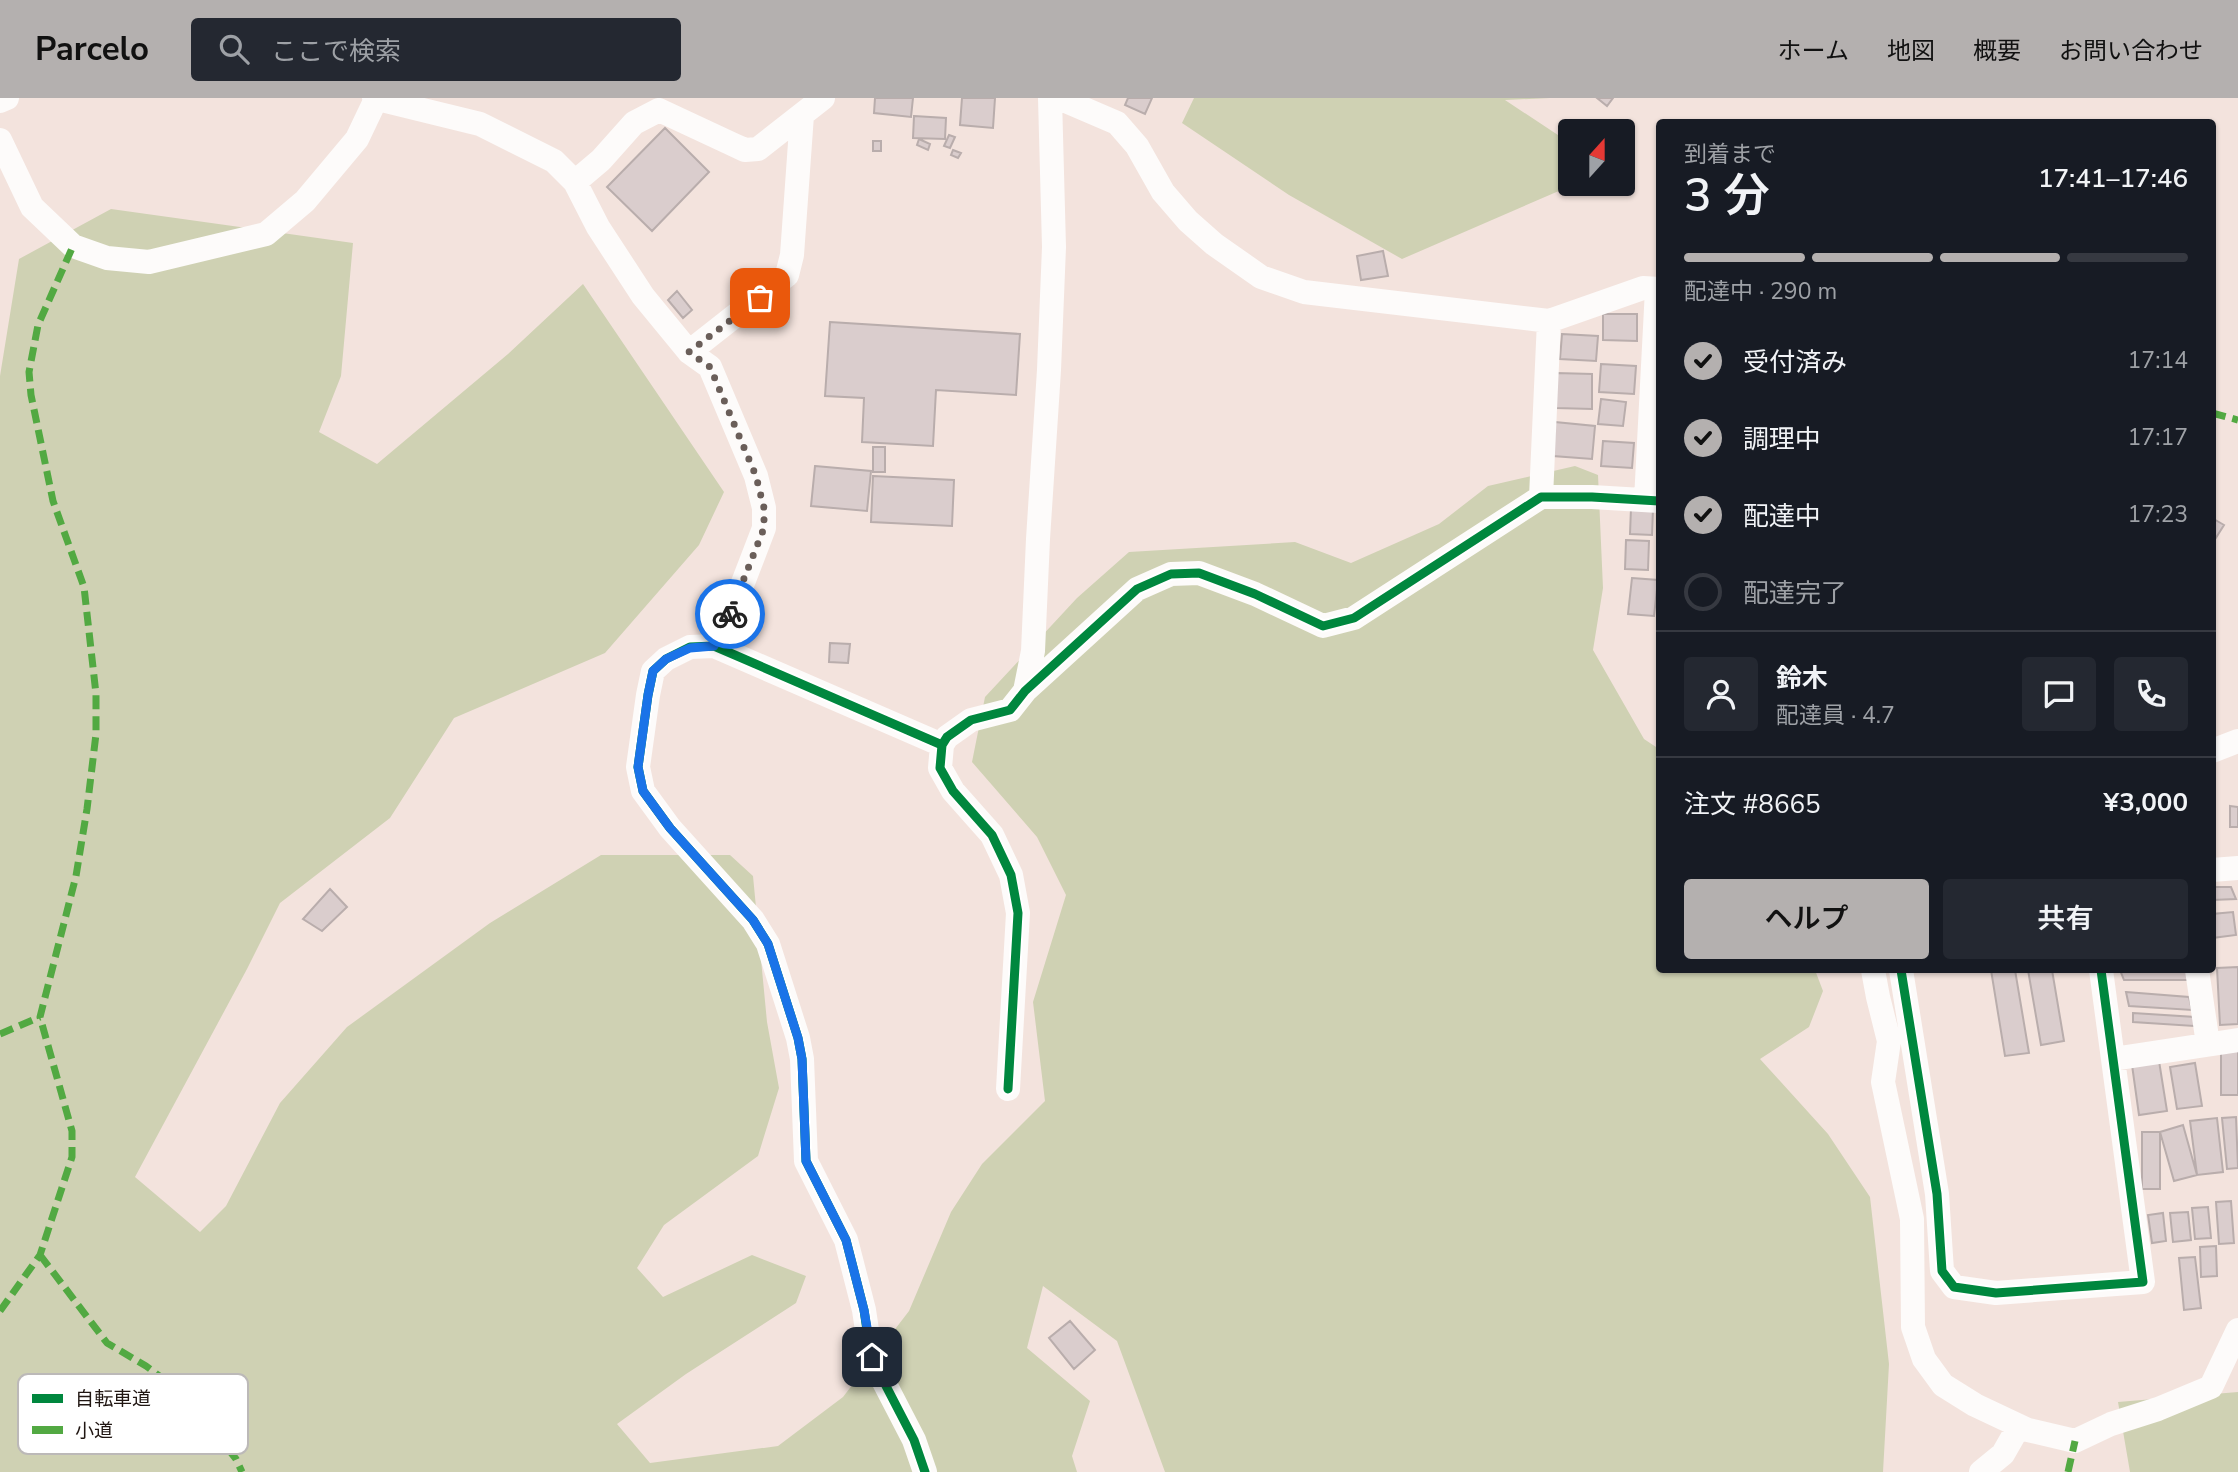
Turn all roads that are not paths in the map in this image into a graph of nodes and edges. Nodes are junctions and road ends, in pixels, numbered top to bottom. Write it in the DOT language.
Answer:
graph roads {
  1 [pos="7,98"];
  2 [pos="823,98"];
  3 [pos="1049,98"];
  4 [pos="1064,98"];
  5 [pos="375,99"];
  6 [pos="0,102"];
  7 [pos="802,115"];
  8 [pos="0,140"];
  9 [pos="575,182"];
  10 [pos="1656,289"];
  11 [pos="1549,321"];
  12 [pos="689,352"];
  13 [pos="1656,364"];
  14 [pos="1655,401"];
  15 [pos="1542,497"];
  16 [pos="1652,501"];
  17 [pos="714,646"];
  18 [pos="1025,691"];
  19 [pos="2238,741"];
  20 [pos="942,746"];
  21 [pos="2216,749"];
  22 [pos="2238,868"];
  23 [pos="2216,870"];
  24 [pos="1874,973"];
  25 [pos="1900,973"];
  26 [pos="2101,973"];
  27 [pos="2197,973"];
  28 [pos="2238,1040"];
  29 [pos="2208,1044"];
  30 [pos="2113,1059"];
  31 [pos="1008,1089"];
  32 [pos="2238,1330"];
  33 [pos="2020,1426"];
  34 [pos="925,1472"];
  35 [pos="1981,1472"];
  1 -- 6 [label="street"];
  2 -- 7 [label="street"];
  3 -- 18 [label="street"];
  4 -- 11 [label="street"];
  5 -- 8 [label="street"];
  5 -- 9 [label="street"];
  7 -- 9 [label="street"];
  7 -- 12 [label="street"];
  9 -- 12 [label="street"];
  10 -- 11 [label="street"];
  11 -- 15 [label="street"];
  12 -- 17 [label="street"];
  13 -- 14 [label="street"];
  14 -- 16 [label="street"];
  15 -- 16 [label="street"];
  15 -- 18 [label="street"];
  17 -- 20 [label="street"];
  17 -- 34 [label="street"];
  18 -- 20 [label="street"];
  19 -- 21 [label="street"];
  20 -- 31 [label="street"];
  22 -- 23 [label="street"];
  24 -- 33 [label="street"];
  25 -- 30 [label="street"];
  26 -- 30 [label="street"];
  27 -- 29 [label="street"];
  28 -- 29 [label="street"];
  29 -- 30 [label="street"];
  32 -- 33 [label="street"];
  33 -- 35 [label="street"];
}
